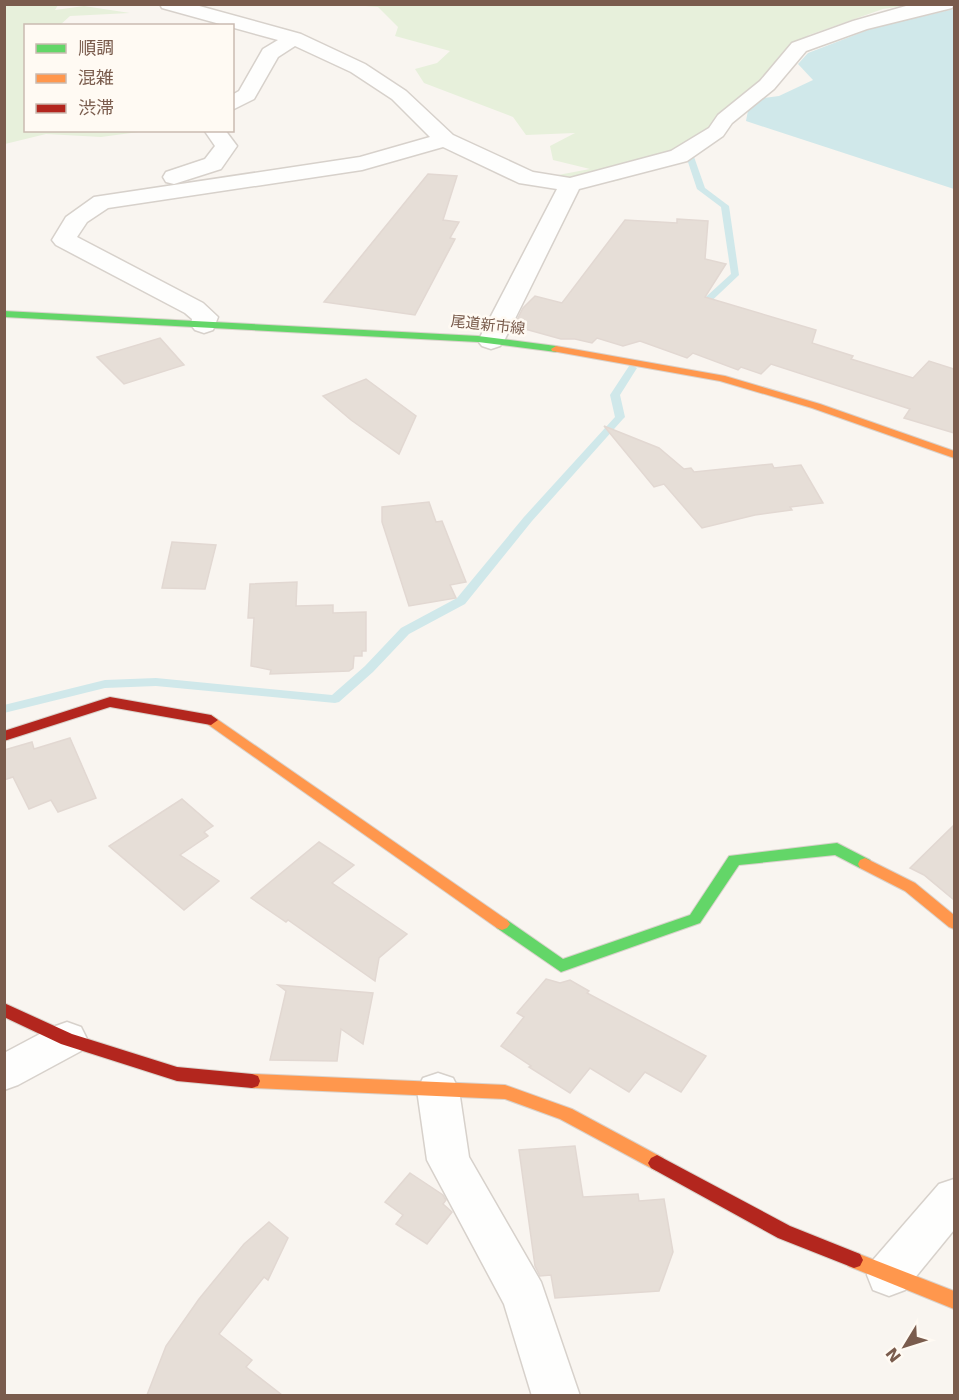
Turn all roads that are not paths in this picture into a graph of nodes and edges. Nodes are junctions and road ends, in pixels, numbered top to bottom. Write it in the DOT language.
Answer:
graph roads {
  1 [pos="169,4"];
  2 [pos="945,4"];
  3 [pos="294,38"];
  4 [pos="234,103"];
  5 [pos="216,132"];
  6 [pos="445,140"];
  7 [pos="570,185"];
  8 [pos="102,202"];
  9 [pos="4,314"];
  10 [pos="204,325"];
  11 [pos="491,341"];
  12 [pos="954,455"];
  13 [pos="4,736"];
  14 [pos="954,923"];
  15 [pos="4,1009"];
  16 [pos="67,1039"];
  17 [pos="4,1073"];
  18 [pos="438,1090"];
  19 [pos="954,1198"];
  20 [pos="889,1275"];
  21 [pos="954,1300"];
  22 [pos="556,1395"];
  1 -- 3 [label="street"];
  2 -- 7 [label="street"];
  3 -- 4 [label="street"];
  3 -- 6 [label="street"];
  5 -- 8 [label="street"];
  6 -- 7 [label="street"];
  6 -- 8 [label="street"];
  7 -- 11 [label="street"];
  8 -- 10 [label="street"];
  9 -- 10 [label="street, 尾道新市線"];
  10 -- 11 [label="street, 尾道新市線"];
  11 -- 12 [label="street, 尾道新市線"];
  13 -- 14 [label="street"];
  15 -- 16 [label="street"];
  16 -- 17 [label="street"];
  16 -- 18 [label="street"];
  18 -- 20 [label="street"];
  18 -- 22 [label="street"];
  19 -- 20 [label="street"];
  20 -- 21 [label="street"];
}
